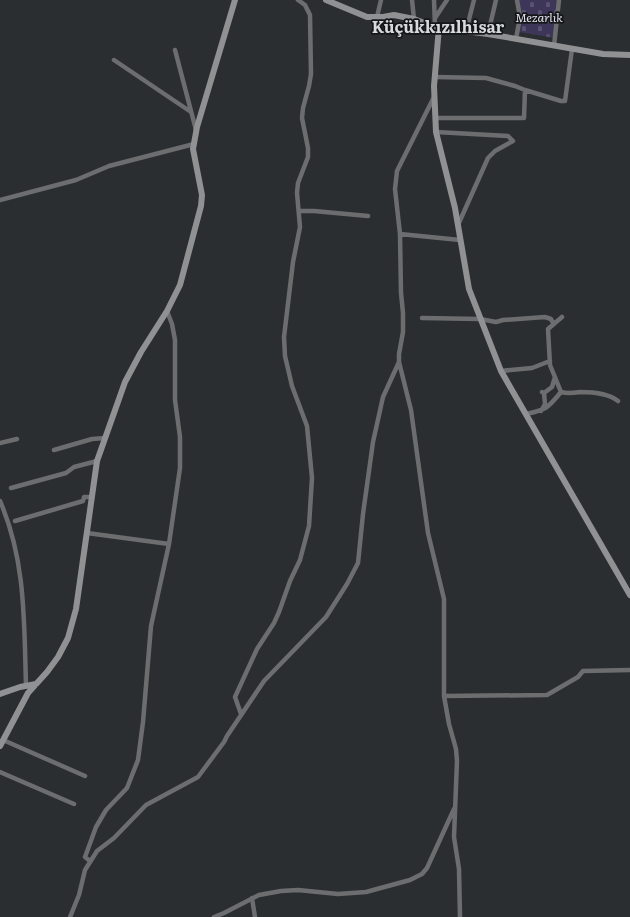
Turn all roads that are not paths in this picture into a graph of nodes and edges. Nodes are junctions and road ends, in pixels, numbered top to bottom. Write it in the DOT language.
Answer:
graph roads {
  1 [pos="235,0"];
  2 [pos="298,0"];
  3 [pos="326,0"];
  4 [pos="381,0"];
  5 [pos="412,0"];
  6 [pos="434,0"];
  7 [pos="447,0"];
  8 [pos="474,0"];
  9 [pos="496,0"];
  10 [pos="517,0"];
  11 [pos="559,0"];
  12 [pos="377,18"];
  13 [pos="414,18"];
  14 [pos="435,18"];
  15 [pos="437,27"];
  16 [pos="466,31"];
  17 [pos="488,34"];
  18 [pos="516,39"];
  19 [pos="554,46"];
  20 [pos="572,49"];
  21 [pos="175,50"];
  22 [pos="630,55"];
  23 [pos="114,60"];
  24 [pos="435,77"];
  25 [pos="525,90"];
  26 [pos="435,95"];
  27 [pos="191,112"];
  28 [pos="436,118"];
  29 [pos="196,132"];
  30 [pos="436,132"];
  31 [pos="194,144"];
  32 [pos="0,200"];
  33 [pos="299,211"];
  34 [pos="368,216"];
  35 [pos="458,226"];
  36 [pos="400,234"];
  37 [pos="460,240"];
  38 [pos="167,311"];
  39 [pos="562,317"];
  40 [pos="422,318"];
  41 [pos="480,319"];
  42 [pos="553,323"];
  43 [pos="550,361"];
  44 [pos="400,362"];
  45 [pos="501,371"];
  46 [pos="555,377"];
  47 [pos="561,392"];
  48 [pos="618,401"];
  49 [pos="541,411"];
  50 [pos="526,414"];
  51 [pos="105,438"];
  52 [pos="17,439"];
  53 [pos="0,443"];
  54 [pos="54,450"];
  55 [pos="97,461"];
  56 [pos="11,488"];
  57 [pos="92,497"];
  58 [pos="0,501"];
  59 [pos="15,521"];
  60 [pos="87,533"];
  61 [pos="169,544"];
  62 [pos="630,595"];
  63 [pos="630,670"];
  64 [pos="36,684"];
  65 [pos="26,686"];
  66 [pos="0,694"];
  67 [pos="444,696"];
  68 [pos="241,714"];
  69 [pos="2,744"];
  70 [pos="0,772"];
  71 [pos="85,776"];
  72 [pos="74,804"];
  73 [pos="454,807"];
  74 [pos="90,861"];
  75 [pos="252,898"];
  76 [pos="70,917"];
  77 [pos="214,917"];
  78 [pos="255,917"];
  79 [pos="460,917"];
  1 -- 29 [label="street"];
  2 -- 33 [label="street"];
  3 -- 12 [label="street"];
  4 -- 12 [label="street"];
  5 -- 13 [label="street"];
  6 -- 14 [label="street"];
  7 -- 14 [label="street"];
  8 -- 16 [label="street"];
  9 -- 17 [label="street"];
  10 -- 18 [label="street"];
  11 -- 19 [label="street"];
  12 -- 13 [label="street"];
  13 -- 15 [label="street"];
  14 -- 15 [label="street"];
  15 -- 16 [label="street"];
  15 -- 24 [label="street"];
  16 -- 17 [label="street"];
  17 -- 18 [label="street"];
  18 -- 19 [label="street"];
  19 -- 20 [label="street"];
  20 -- 22 [label="street"];
  20 -- 25 [label="street"];
  21 -- 27 [label="street"];
  23 -- 27 [label="street"];
  24 -- 25 [label="street"];
  24 -- 26 [label="street"];
  25 -- 28 [label="street"];
  26 -- 28 [label="street"];
  26 -- 36 [label="street"];
  27 -- 29 [label="street"];
  28 -- 30 [label="street"];
  29 -- 31 [label="street"];
  30 -- 35 [label="street"];
  30 -- 35 [label="street"];
  31 -- 32 [label="street"];
  31 -- 38 [label="street"];
  33 -- 34 [label="street"];
  33 -- 68 [label="street"];
  35 -- 37 [label="street"];
  36 -- 37 [label="street"];
  36 -- 44 [label="street"];
  37 -- 41 [label="street"];
  38 -- 51 [label="street"];
  38 -- 61 [label="street"];
  39 -- 42 [label="street"];
  40 -- 41 [label="street"];
  41 -- 42 [label="street"];
  41 -- 45 [label="street"];
  42 -- 43 [label="street"];
  43 -- 45 [label="street"];
  43 -- 46 [label="street"];
  44 -- 67 [label="street"];
  44 -- 68 [label="street"];
  45 -- 50 [label="street"];
  46 -- 47 [label="street"];
  46 -- 49 [label="street"];
  47 -- 48 [label="street"];
  47 -- 49 [label="street"];
  49 -- 50 [label="street"];
  50 -- 62 [label="street"];
  51 -- 54 [label="street"];
  51 -- 55 [label="street"];
  52 -- 53 [label="street"];
  55 -- 56 [label="street"];
  55 -- 57 [label="street"];
  57 -- 59 [label="street"];
  57 -- 60 [label="street"];
  58 -- 65 [label="street"];
  60 -- 61 [label="street"];
  60 -- 64 [label="street"];
  61 -- 74 [label="street"];
  63 -- 67 [label="street"];
  64 -- 65 [label="street"];
  64 -- 69 [label="street"];
  65 -- 66 [label="street"];
  67 -- 73 [label="street"];
  68 -- 74 [label="street"];
  69 -- 71 [label="street"];
  70 -- 72 [label="street"];
  73 -- 75 [label="street"];
  73 -- 79 [label="street"];
  74 -- 76 [label="street"];
  75 -- 77 [label="street"];
  75 -- 78 [label="street"];
}
